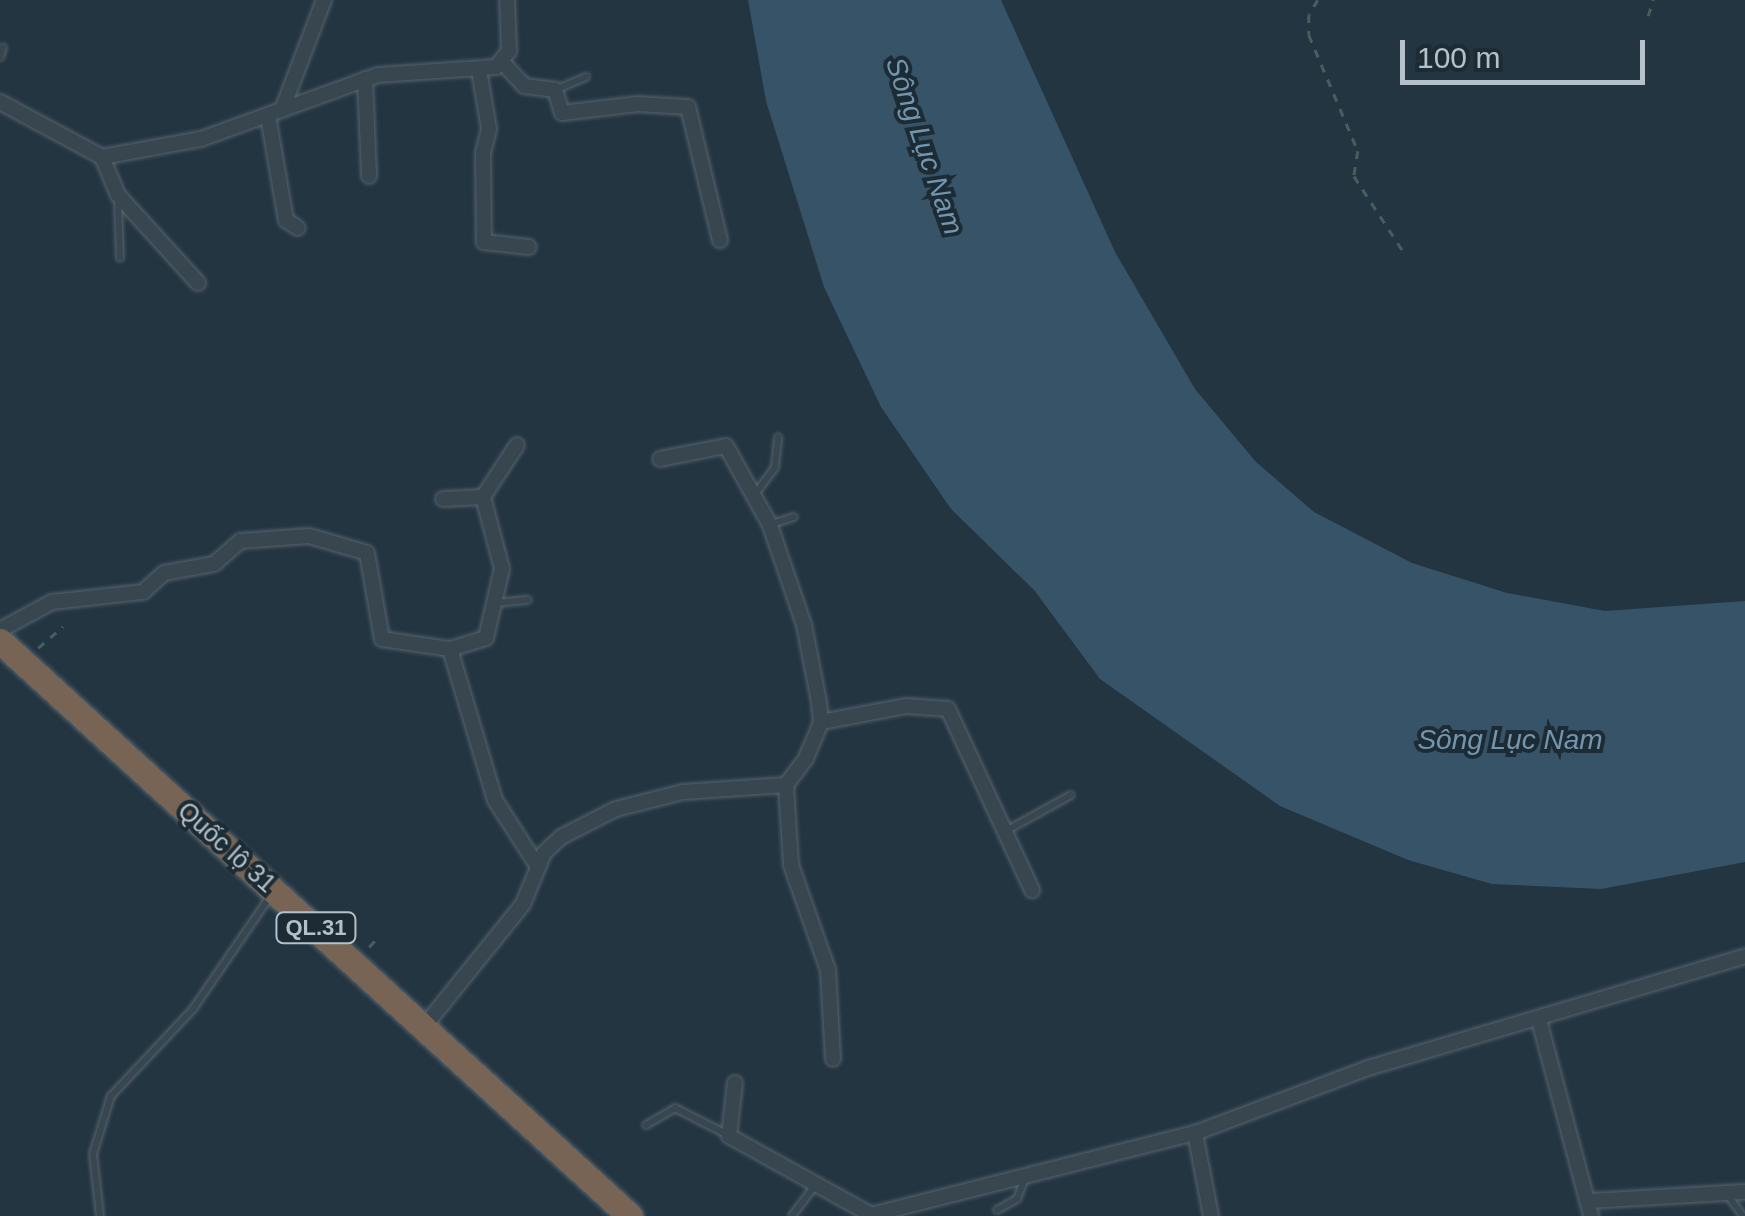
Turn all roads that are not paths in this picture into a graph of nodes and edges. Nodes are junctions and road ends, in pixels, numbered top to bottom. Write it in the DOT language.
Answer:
graph roads {
  1 [pos="324,0"];
  2 [pos="507,0"];
  3 [pos="3,46"];
  4 [pos="0,57"];
  5 [pos="502,62"];
  6 [pos="480,70"];
  7 [pos="586,77"];
  8 [pos="365,78"];
  9 [pos="555,90"];
  10 [pos="0,102"];
  11 [pos="275,113"];
  12 [pos="102,157"];
  13 [pos="369,176"];
  14 [pos="118,195"];
  15 [pos="298,228"];
  16 [pos="720,240"];
  17 [pos="529,247"];
  18 [pos="120,258"];
  19 [pos="198,283"];
  20 [pos="778,437"];
  21 [pos="517,444"];
  22 [pos="660,459"];
  23 [pos="754,495"];
  24 [pos="484,497"];
  25 [pos="443,500"];
  26 [pos="794,516"];
  27 [pos="770,525"];
  28 [pos="528,600"];
  29 [pos="497,603"];
  30 [pos="0,630"];
  31 [pos="0,641"];
  32 [pos="450,649"];
  33 [pos="820,722"];
  34 [pos="786,785"];
  35 [pos="1072,795"];
  36 [pos="1005,832"];
  37 [pos="538,866"];
  38 [pos="274,889"];
  39 [pos="1032,890"];
  40 [pos="1745,956"];
  41 [pos="1539,1020"];
  42 [pos="423,1028"];
  43 [pos="833,1059"];
  44 [pos="735,1082"];
  45 [pos="646,1126"];
  46 [pos="1195,1133"];
  47 [pos="729,1136"];
  48 [pos="1026,1176"];
  49 [pos="814,1184"];
  50 [pos="1726,1192"];
  51 [pos="1745,1192"];
  52 [pos="925,1208"];
  53 [pos="1590,1209"];
  54 [pos="997,1210"];
  55 [pos="868,1215"];
  56 [pos="100,1216"];
  57 [pos="630,1216"];
  58 [pos="792,1216"];
  59 [pos="1211,1216"];
  60 [pos="1743,1216"];
  1 -- 11 [label="street"];
  2 -- 5 [label="street"];
  3 -- 4 [label="lane"];
  5 -- 6 [label="street"];
  5 -- 9 [label="street"];
  6 -- 8 [label="street"];
  6 -- 17 [label="street"];
  7 -- 9 [label="lane"];
  8 -- 11 [label="street"];
  8 -- 13 [label="street"];
  9 -- 16 [label="street"];
  10 -- 12 [label="street"];
  11 -- 12 [label="street"];
  11 -- 15 [label="street"];
  12 -- 14 [label="street"];
  14 -- 18 [label="lane"];
  14 -- 19 [label="street"];
  20 -- 23 [label="lane"];
  21 -- 24 [label="street"];
  22 -- 23 [label="street"];
  23 -- 27 [label="street"];
  24 -- 25 [label="street"];
  24 -- 29 [label="street"];
  26 -- 27 [label="lane"];
  27 -- 33 [label="street"];
  28 -- 29 [label="lane"];
  29 -- 32 [label="street"];
  30 -- 32 [label="street"];
  31 -- 38 [label="highway, Quốc lộ 31 / QL.31"];
  32 -- 37 [label="street"];
  33 -- 34 [label="street"];
  33 -- 36 [label="street"];
  34 -- 37 [label="street"];
  34 -- 43 [label="street"];
  35 -- 36 [label="lane"];
  36 -- 39 [label="street"];
  37 -- 42 [label="street"];
  38 -- 42 [label="highway, Quốc lộ 31 / QL.31"];
  38 -- 56 [label="lane"];
  40 -- 41 [label="street"];
  41 -- 46 [label="street"];
  41 -- 53 [label="street"];
  42 -- 57 [label="highway, Quốc lộ 31 / QL.31"];
  44 -- 47 [label="street"];
  45 -- 47 [label="lane"];
  46 -- 48 [label="street"];
  46 -- 59 [label="street"];
  47 -- 49 [label="street"];
  48 -- 52 [label="street"];
  48 -- 54 [label="lane"];
  49 -- 55 [label="street"];
  49 -- 58 [label="lane"];
  50 -- 51 [label="street"];
  50 -- 53 [label="street"];
  50 -- 60 [label="lane"];
  52 -- 55 [label="street"];
}
